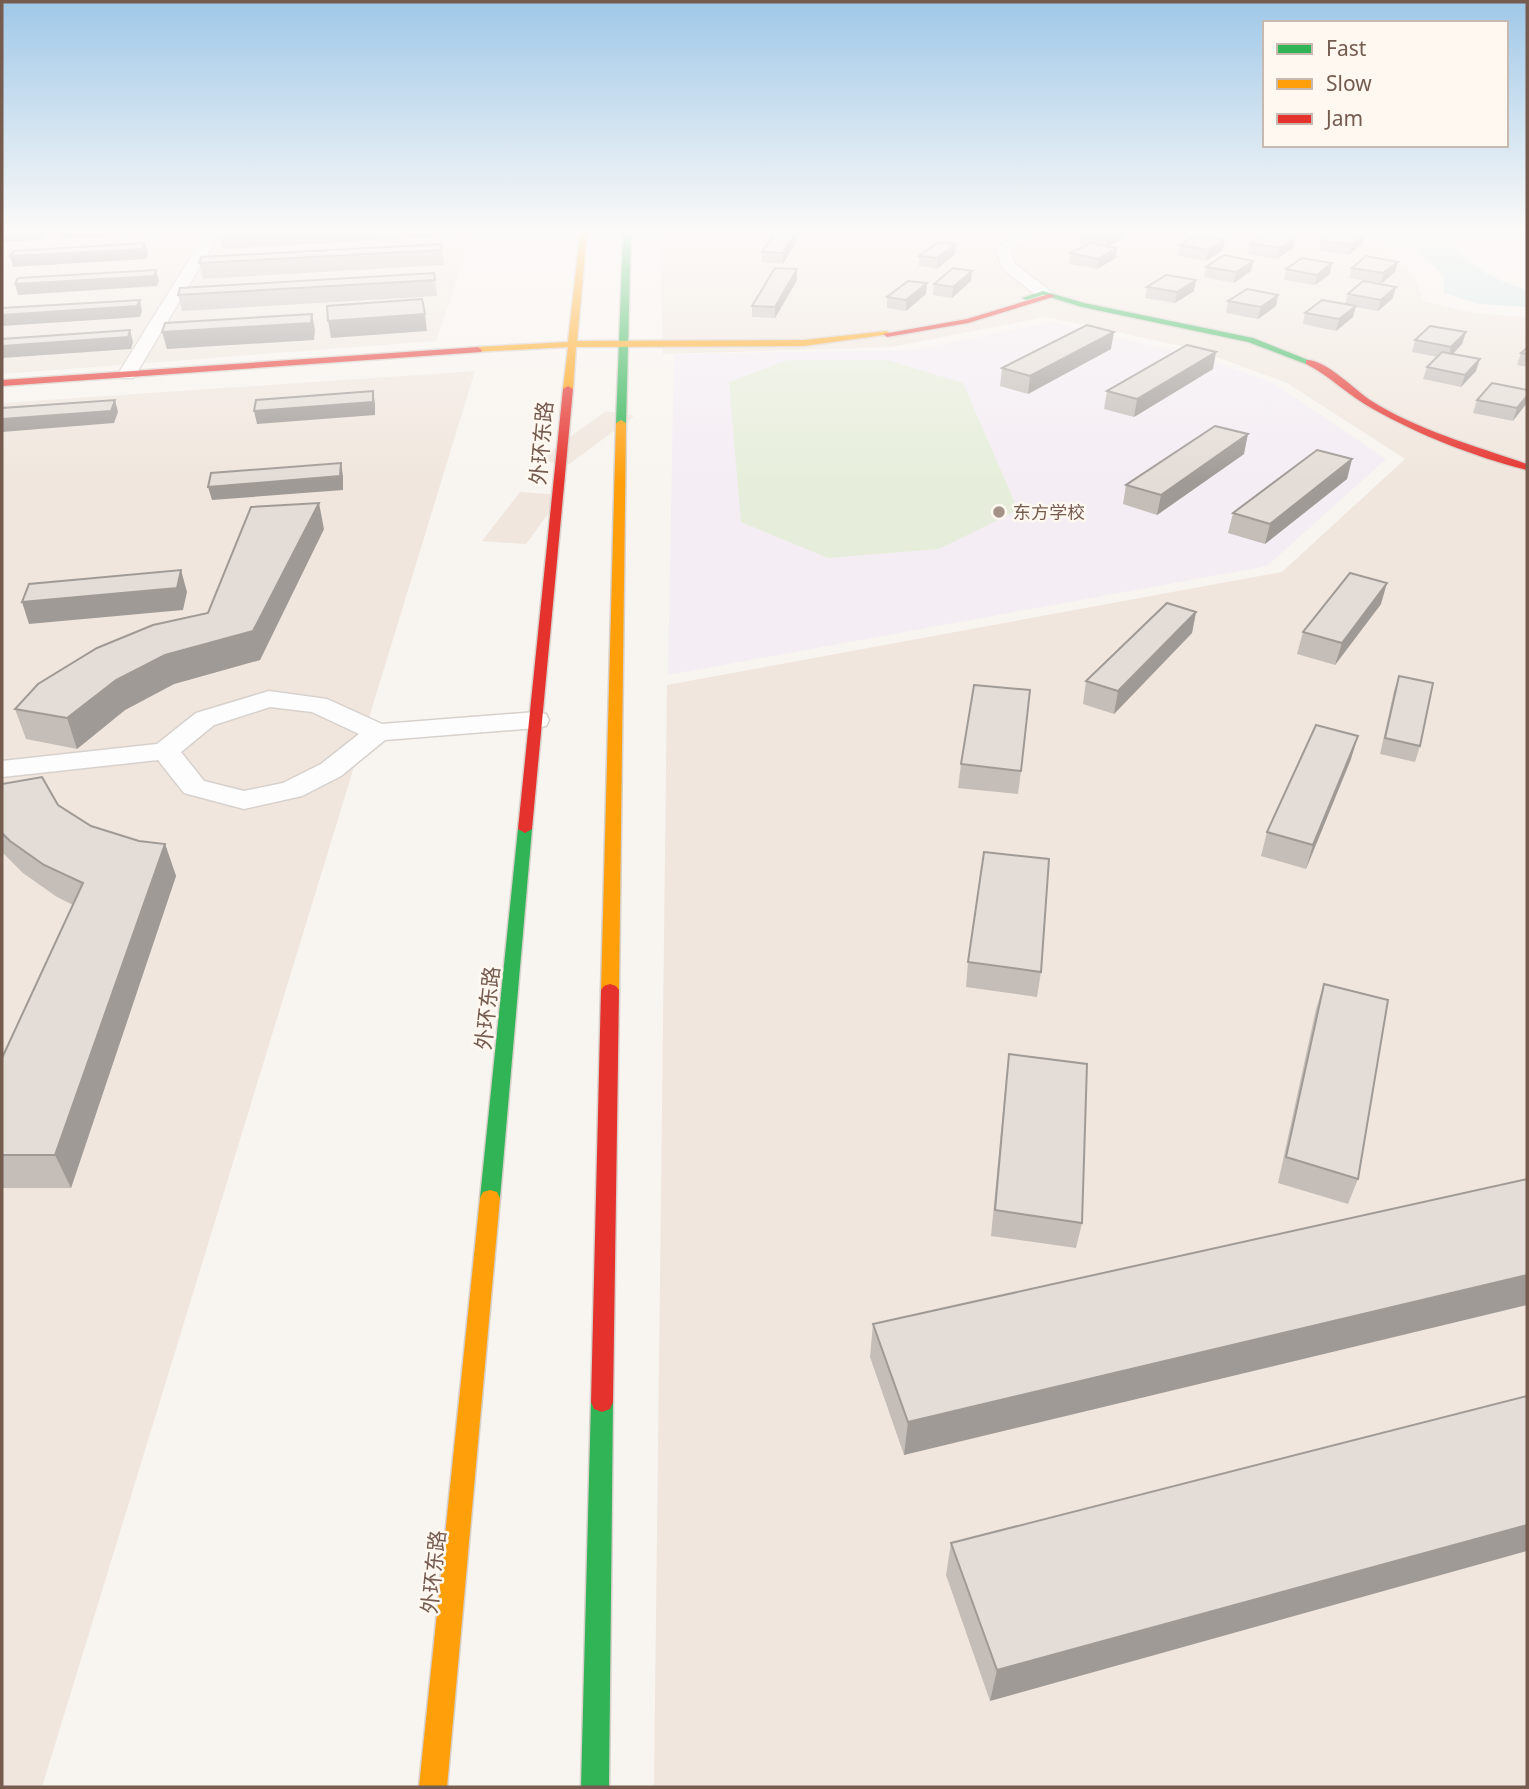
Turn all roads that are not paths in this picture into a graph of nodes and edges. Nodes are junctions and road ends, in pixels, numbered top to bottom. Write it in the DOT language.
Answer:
graph roads {
  1 [pos="162,316"];
  2 [pos="575,316"];
  3 [pos="623,316"];
  4 [pos="982,316"];
  5 [pos="1129,316"];
  6 [pos="1139,316"];
  7 [pos="622,343"];
  8 [pos="572,344"];
  9 [pos="127,374"];
  10 [pos="2,383"];
  11 [pos="1527,467"];
  12 [pos="1527,474"];
  13 [pos="536,720"];
  14 [pos="378,732"];
  15 [pos="165,751"];
  16 [pos="2,769"];
  17 [pos="433,1787"];
  18 [pos="595,1787"];
  1 -- 9 [label="street"];
  2 -- 8 [label="main road, 外环东路"];
  3 -- 7 [label="main road"];
  4 -- 7 [label="main road"];
  5 -- 12 [label="main road"];
  6 -- 11 [label="main road"];
  7 -- 8 [label="main road"];
  7 -- 18 [label="main road"];
  8 -- 9 [label="main road"];
  8 -- 13 [label="main road, 外环东路"];
  9 -- 10 [label="main road"];
  13 -- 14 [label="street"];
  13 -- 17 [label="main road, 外环东路"];
  14 -- 15 [label="street"];
  14 -- 15 [label="street"];
  15 -- 16 [label="street"];
}
